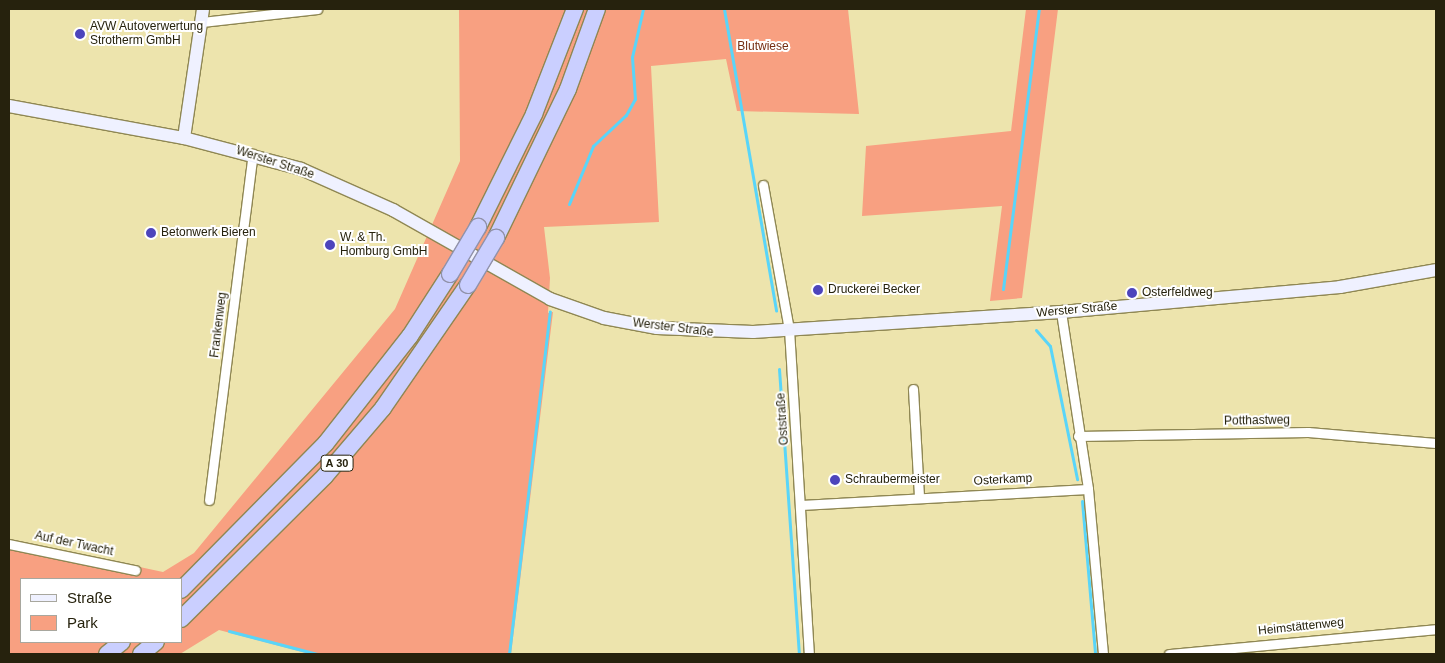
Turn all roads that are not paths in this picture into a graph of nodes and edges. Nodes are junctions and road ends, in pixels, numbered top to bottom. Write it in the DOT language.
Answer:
graph roads {
  1 [pos="317,9"];
  2 [pos="575,9"];
  3 [pos="597,9"];
  4 [pos="202,15"];
  5 [pos="9,106"];
  6 [pos="184,138"];
  7 [pos="253,154"];
  8 [pos="763,185"];
  9 [pos="1436,270"];
  10 [pos="1061,312"];
  11 [pos="789,329"];
  12 [pos="913,389"];
  13 [pos="1078,436"];
  14 [pos="1436,443"];
  15 [pos="1088,489"];
  16 [pos="919,496"];
  17 [pos="209,500"];
  18 [pos="801,505"];
  19 [pos="9,544"];
  20 [pos="135,570"];
  21 [pos="182,589"];
  22 [pos="182,618"];
  23 [pos="1436,629"];
  24 [pos="121,643"];
  25 [pos="155,643"];
  26 [pos="106,654"];
  27 [pos="141,654"];
  28 [pos="809,654"];
  29 [pos="1103,654"];
  30 [pos="1169,654"];
  1 -- 4 [label="street"];
  2 -- 21 [label="highway, A 30, bridge"];
  3 -- 22 [label="highway, A 30, bridge"];
  4 -- 6 [label="main road"];
  5 -- 6 [label="main road, Werster Straße"];
  6 -- 7 [label="main road, Werster Straße"];
  7 -- 11 [label="main road, Werster Straße"];
  7 -- 17 [label="street, Frankenweg"];
  8 -- 11 [label="street, Oststraße"];
  9 -- 10 [label="main road, Werster Straße"];
  10 -- 11 [label="main road, Werster Straße"];
  10 -- 13 [label="street"];
  11 -- 18 [label="street, Oststraße"];
  12 -- 16 [label="street"];
  13 -- 14 [label="street, Potthastweg"];
  13 -- 15 [label="street"];
  15 -- 16 [label="street, Osterkamp"];
  15 -- 29 [label="street"];
  16 -- 18 [label="street, Osterkamp"];
  18 -- 28 [label="street, Oststraße"];
  19 -- 20 [label="street, Auf der Twacht"];
  23 -- 30 [label="street, Heimstättenweg"];
  24 -- 26 [label="highway"];
  25 -- 27 [label="highway"];
}
